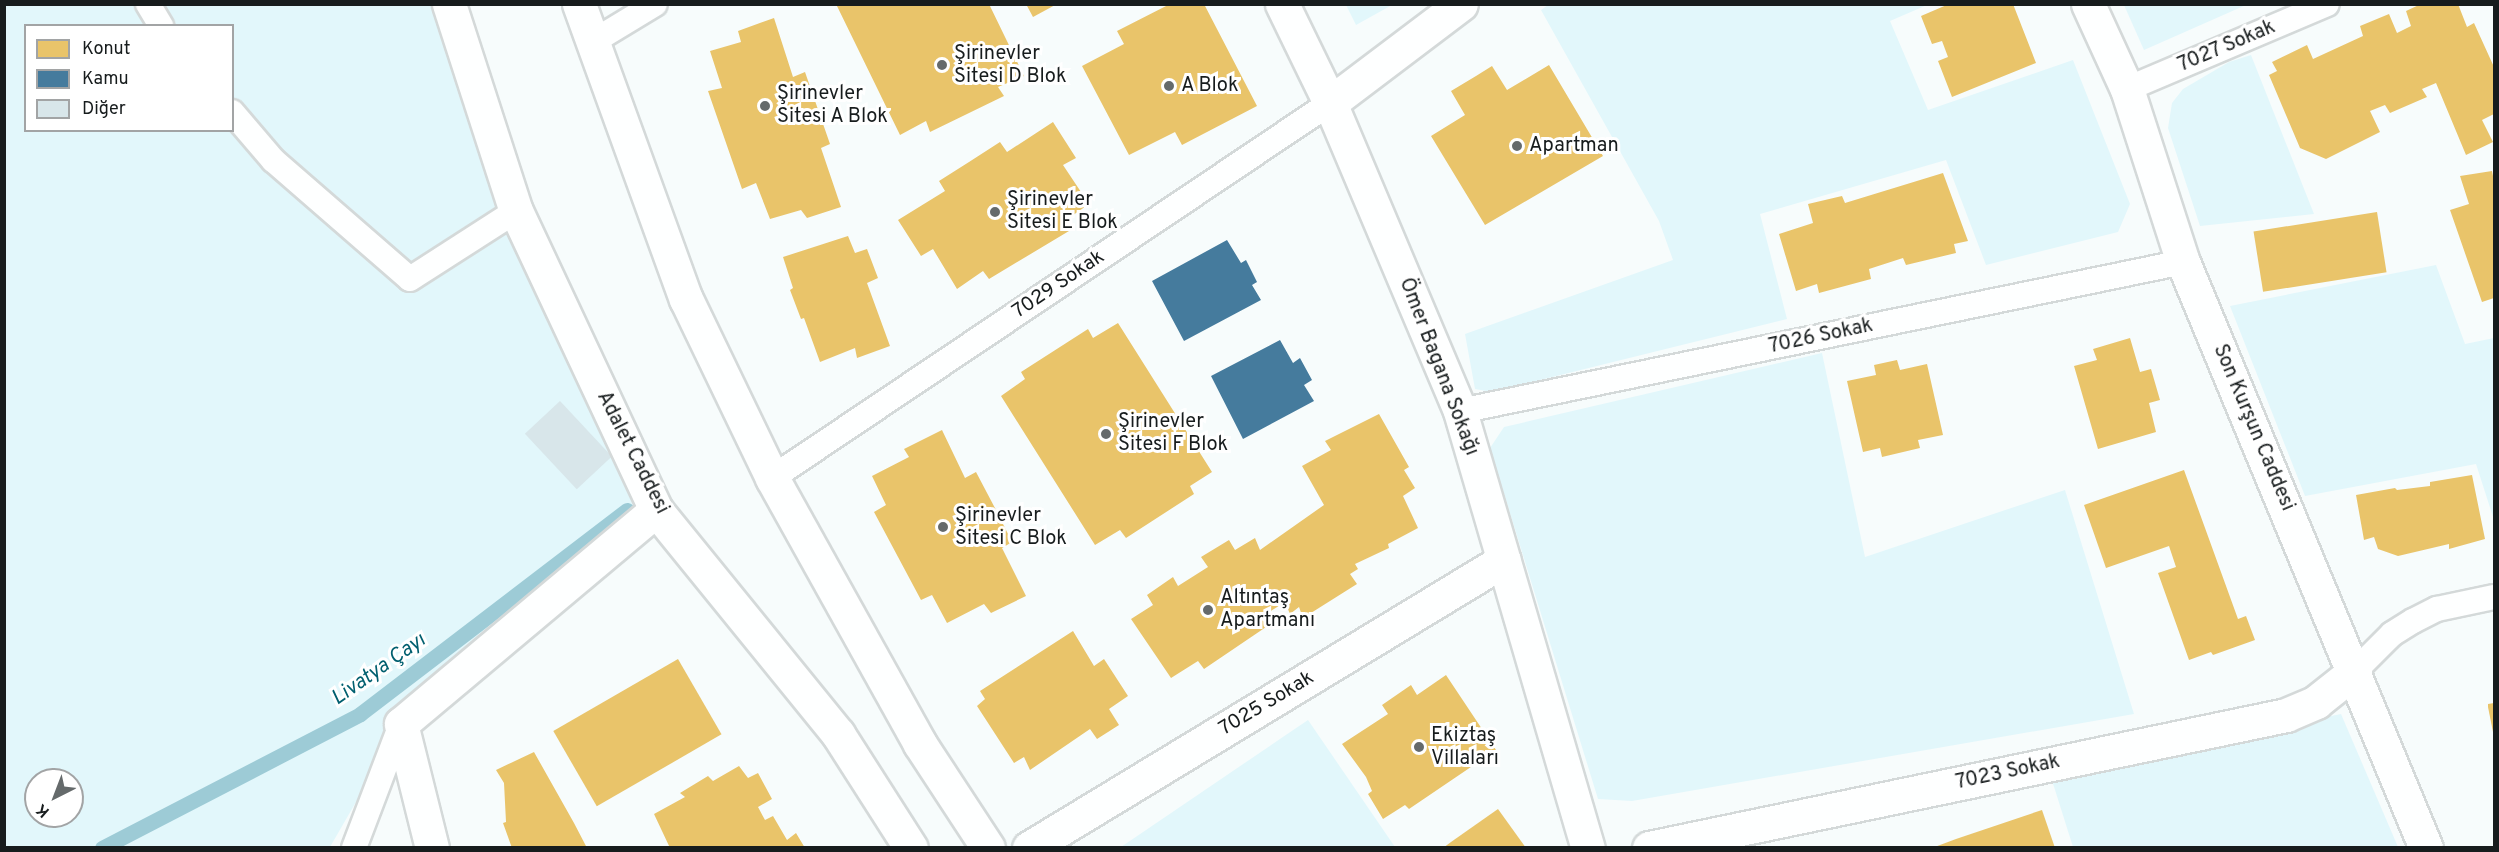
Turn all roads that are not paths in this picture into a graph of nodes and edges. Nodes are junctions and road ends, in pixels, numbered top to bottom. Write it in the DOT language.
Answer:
graph roads {
  1 [pos="148,4"];
  2 [pos="449,4"];
  3 [pos="579,4"];
  4 [pos="655,4"];
  5 [pos="1282,4"];
  6 [pos="1461,4"];
  7 [pos="2088,4"];
  8 [pos="2327,4"];
  9 [pos="160,24"];
  10 [pos="594,41"];
  11 [pos="2127,89"];
  12 [pos="1330,103"];
  13 [pos="234,114"];
  14 [pos="516,212"];
  15 [pos="2183,262"];
  16 [pos="1460,411"];
  17 [pos="772,478"];
  18 [pos="656,510"];
  19 [pos="1504,560"];
  20 [pos="2494,597"];
  21 [pos="2355,671"];
  22 [pos="401,724"];
  23 [pos="354,848"];
  24 [pos="432,848"];
  25 [pos="911,848"];
  26 [pos="988,848"];
  27 [pos="1029,848"];
  28 [pos="1588,848"];
  29 [pos="1649,848"];
  30 [pos="2426,848"];
  1 -- 9 [label="lane"];
  2 -- 14 [label="street, Adalet Caddesi"];
  3 -- 10 [label="street"];
  4 -- 10 [label="lane"];
  5 -- 12 [label="street, Ömer Bagana Sokağı"];
  6 -- 12 [label="street, 7029 Sokak"];
  7 -- 11 [label="street, Son Kurşun Caddesi"];
  8 -- 11 [label="lane, 7027 Sokak"];
  10 -- 17 [label="street"];
  11 -- 15 [label="street, Son Kurşun Caddesi"];
  12 -- 16 [label="street, Ömer Bagana Sokağı"];
  12 -- 17 [label="lane, 7029 Sokak"];
  13 -- 14 [label="lane"];
  14 -- 18 [label="street, Adalet Caddesi"];
  15 -- 16 [label="lane, 7026 Sokak"];
  15 -- 21 [label="street, Son Kurşun Caddesi"];
  16 -- 19 [label="street, Ömer Bagana Sokağı"];
  17 -- 26 [label="street"];
  18 -- 22 [label="street"];
  18 -- 25 [label="street, Adalet Caddesi"];
  19 -- 27 [label="street, 7025 Sokak"];
  19 -- 28 [label="street, Ömer Bagana Sokağı"];
  20 -- 21 [label="lane"];
  21 -- 29 [label="street, 7023 Sokak"];
  21 -- 30 [label="street, Son Kurşun Caddesi"];
  22 -- 23 [label="lane"];
  22 -- 24 [label="street"];
}
